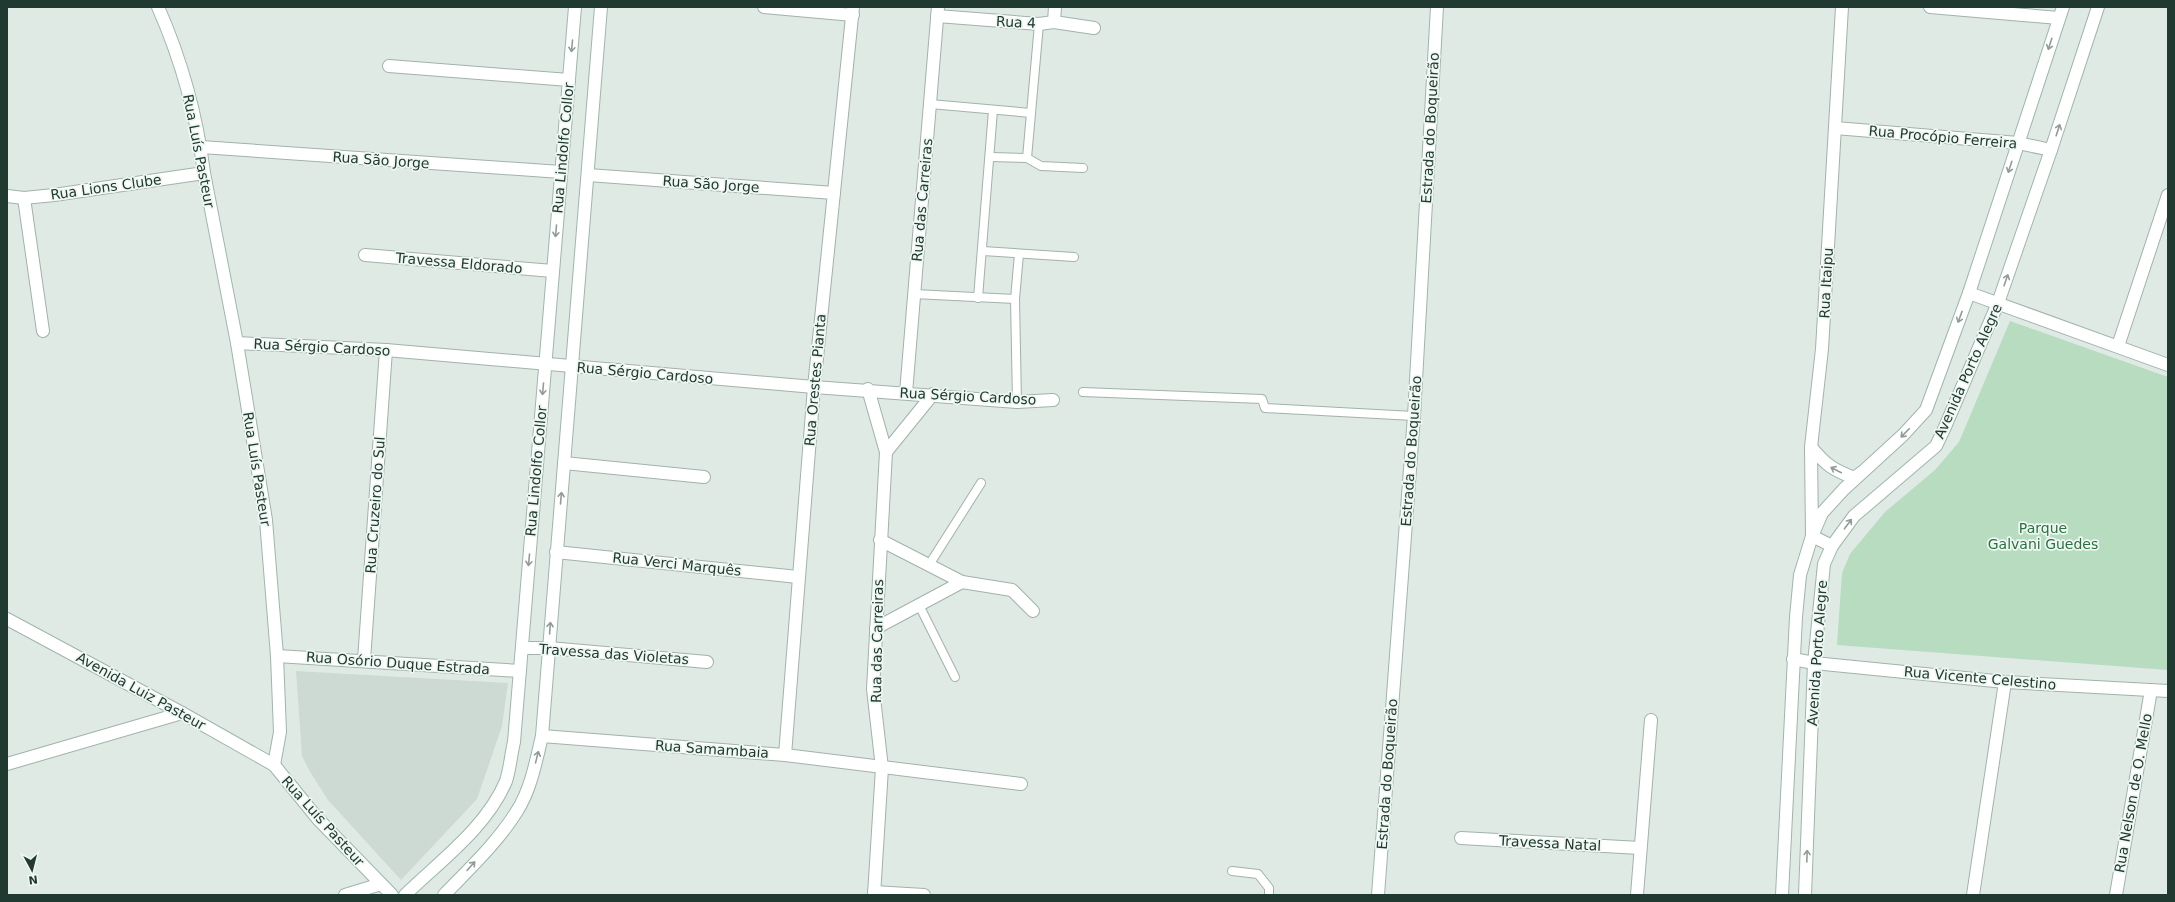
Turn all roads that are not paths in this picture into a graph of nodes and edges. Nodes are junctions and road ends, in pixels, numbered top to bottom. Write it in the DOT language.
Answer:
graph roads {
  1 [pos="158,7"];
  2 [pos="575,7"];
  3 [pos="601,7"];
  4 [pos="764,7"];
  5 [pos="1054,7"];
  6 [pos="1437,7"];
  7 [pos="1842,7"];
  8 [pos="1930,7"];
  9 [pos="2098,7"];
  10 [pos="853,11"];
  11 [pos="938,12"];
  12 [pos="2061,13"];
  13 [pos="1054,22"];
  14 [pos="1039,24"];
  15 [pos="1094,28"];
  16 [pos="389,66"];
  17 [pos="569,80"];
  18 [pos="930,104"];
  19 [pos="993,110"];
  20 [pos="1031,113"];
  21 [pos="1835,128"];
  22 [pos="2018,143"];
  23 [pos="201,147"];
  24 [pos="2051,150"];
  25 [pos="991,157"];
  26 [pos="1027,158"];
  27 [pos="1083,168"];
  28 [pos="561,172"];
  29 [pos="204,173"];
  30 [pos="588,175"];
  31 [pos="834,193"];
  32 [pos="2168,195"];
  33 [pos="7,196"];
  34 [pos="24,198"];
  35 [pos="983,251"];
  36 [pos="1019,254"];
  37 [pos="366,255"];
  38 [pos="1074,257"];
  39 [pos="553,271"];
  40 [pos="1969,293"];
  41 [pos="914,294"];
  42 [pos="978,298"];
  43 [pos="1016,299"];
  44 [pos="1998,303"];
  45 [pos="43,331"];
  46 [pos="237,343"];
  47 [pos="2118,346"];
  48 [pos="386,350"];
  49 [pos="545,365"];
  50 [pos="2168,365"];
  51 [pos="572,366"];
  52 [pos="814,387"];
  53 [pos="868,390"];
  54 [pos="1083,392"];
  55 [pos="906,393"];
  56 [pos="933,394"];
  57 [pos="1053,400"];
  58 [pos="1017,402"];
  59 [pos="1414,416"];
  60 [pos="1811,447"];
  61 [pos="886,452"];
  62 [pos="564,463"];
  63 [pos="1865,470"];
  64 [pos="704,477"];
  65 [pos="981,483"];
  66 [pos="1812,536"];
  67 [pos="880,540"];
  68 [pos="1832,546"];
  69 [pos="556,552"];
  70 [pos="929,565"];
  71 [pos="798,577"];
  72 [pos="962,582"];
  73 [pos="919,605"];
  74 [pos="1033,611"];
  75 [pos="7,619"];
  76 [pos="876,628"];
  77 [pos="522,648"];
  78 [pos="548,648"];
  79 [pos="277,656"];
  80 [pos="1793,659"];
  81 [pos="364,660"];
  82 [pos="707,662"];
  83 [pos="1814,663"];
  84 [pos="520,671"];
  85 [pos="955,677"];
  86 [pos="2005,682"];
  87 [pos="2151,690"];
  88 [pos="2168,691"];
  89 [pos="182,713"];
  90 [pos="1651,720"];
  91 [pos="542,736"];
  92 [pos="785,755"];
  93 [pos="7,764"];
  94 [pos="274,765"];
  95 [pos="882,768"];
  96 [pos="1021,784"];
  97 [pos="1461,838"];
  98 [pos="1640,848"];
  99 [pos="1232,872"];
  100 [pos="381,884"];
  101 [pos="874,893"];
  102 [pos="345,895"];
  103 [pos="392,895"];
  104 [pos="405,895"];
  105 [pos="444,895"];
  106 [pos="924,895"];
  107 [pos="1269,895"];
  108 [pos="1378,895"];
  109 [pos="1637,895"];
  110 [pos="1782,895"];
  111 [pos="1805,895"];
  112 [pos="1972,895"];
  113 [pos="2116,895"];
  1 -- 23 [label="street, Rua Luís Pasteur"];
  2 -- 17 [label="street, Rua Lindolfo Collor, one-way"];
  3 -- 30 [label="street, Rua Lindolfo Collor"];
  4 -- 10 [label="street"];
  5 -- 13 [label="street"];
  6 -- 59 [label="street, Estrada do Boqueirão"];
  7 -- 21 [label="street, Rua Itaipu"];
  8 -- 12 [label="street"];
  24 -- 9 [label="street, Avenida Porto Alegre, one-way"];
  10 -- 31 [label="street, Rua Orestes Pianta"];
  11 -- 14 [label="street, Rua 4"];
  11 -- 18 [label="street, Rua das Carreiras"];
  12 -- 22 [label="street, Avenida Porto Alegre, one-way"];
  13 -- 14 [label="street, Rua 4"];
  13 -- 15 [label="street, Rua 4"];
  14 -- 20 [label="lane"];
  16 -- 17 [label="street"];
  17 -- 28 [label="street, Rua Lindolfo Collor"];
  18 -- 19 [label="lane"];
  18 -- 41 [label="street, Rua das Carreiras"];
  19 -- 20 [label="lane"];
  19 -- 25 [label="lane"];
  20 -- 26 [label="lane"];
  21 -- 22 [label="street, Rua Procópio Ferreira"];
  21 -- 60 [label="street, Rua Itaipu"];
  22 -- 24 [label="street, Rua Procópio Ferreira"];
  22 -- 40 [label="street, Avenida Porto Alegre, one-way"];
  23 -- 28 [label="street, Rua São Jorge"];
  23 -- 29 [label="street, Rua Luís Pasteur"];
  44 -- 24 [label="street, Avenida Porto Alegre, one-way"];
  25 -- 26 [label="lane"];
  25 -- 35 [label="lane"];
  26 -- 27 [label="lane"];
  28 -- 39 [label="street, Rua Lindolfo Collor, one-way"];
  29 -- 34 [label="street, Rua Lions Clube"];
  29 -- 46 [label="street, Rua Luís Pasteur"];
  30 -- 31 [label="street, Rua São Jorge"];
  30 -- 51 [label="street, Rua Lindolfo Collor"];
  31 -- 52 [label="street, Rua Orestes Pianta"];
  32 -- 47 [label="street"];
  33 -- 34 [label="street, Rua Lions Clube"];
  34 -- 45 [label="street"];
  35 -- 36 [label="lane"];
  35 -- 42 [label="lane"];
  36 -- 38 [label="lane"];
  36 -- 43 [label="lane"];
  37 -- 39 [label="street, Travessa Eldorado"];
  39 -- 49 [label="street, Rua Lindolfo Collor"];
  40 -- 44 [label="street"];
  40 -- 63 [label="street, Avenida Porto Alegre, one-way"];
  41 -- 42 [label="lane"];
  41 -- 55 [label="street, Rua das Carreiras"];
  42 -- 43 [label="lane"];
  43 -- 58 [label="lane"];
  44 -- 47 [label="street"];
  68 -- 44 [label="street, Avenida Porto Alegre, one-way"];
  46 -- 48 [label="street, Rua Sérgio Cardoso"];
  46 -- 79 [label="street, Rua Luís Pasteur"];
  47 -- 50 [label="street"];
  48 -- 49 [label="street, Rua Sérgio Cardoso"];
  48 -- 81 [label="street, Rua Cruzeiro do Sul"];
  49 -- 51 [label="street, Rua Sérgio Cardoso"];
  49 -- 77 [label="street, Rua Lindolfo Collor, one-way"];
  51 -- 52 [label="street, Rua Sérgio Cardoso"];
  51 -- 62 [label="street, Rua Lindolfo Collor"];
  52 -- 53 [label="street, Rua Sérgio Cardoso"];
  52 -- 71 [label="street, Rua Orestes Pianta"];
  53 -- 55 [label="street, Rua Sérgio Cardoso"];
  53 -- 61 [label="street, Rua das Carreiras"];
  54 -- 59 [label="lane"];
  55 -- 56 [label="street, Rua Sérgio Cardoso"];
  56 -- 58 [label="street, Rua Sérgio Cardoso"];
  56 -- 61 [label="street"];
  57 -- 58 [label="street, Rua Sérgio Cardoso"];
  59 -- 108 [label="street, Estrada do Boqueirão"];
  63 -- 60 [label="street, one-way"];
  60 -- 66 [label="street, Rua Itaipu"];
  61 -- 67 [label="street, Rua das Carreiras"];
  62 -- 64 [label="street"];
  69 -- 62 [label="street, Rua Lindolfo Collor, one-way"];
  63 -- 66 [label="street, Avenida Porto Alegre"];
  65 -- 70 [label="lane"];
  66 -- 68 [label="street"];
  66 -- 80 [label="street, Avenida Porto Alegre"];
  67 -- 70 [label="street"];
  67 -- 76 [label="street, Rua das Carreiras"];
  68 -- 83 [label="street, Avenida Porto Alegre"];
  69 -- 71 [label="street, Rua Verci Marquês"];
  78 -- 69 [label="street, Rua Lindolfo Collor, one-way"];
  70 -- 72 [label="street"];
  71 -- 92 [label="street, Rua Orestes Pianta"];
  72 -- 73 [label="street"];
  72 -- 74 [label="street"];
  73 -- 76 [label="street"];
  73 -- 85 [label="lane"];
  75 -- 89 [label="street, Avenida Luiz Pasteur"];
  76 -- 95 [label="street, Rua das Carreiras"];
  77 -- 78 [label="street, Travessa das Violetas"];
  77 -- 84 [label="street, Rua Lindolfo Collor"];
  78 -- 82 [label="street, Travessa das Violetas"];
  78 -- 91 [label="street, Rua Lindolfo Collor"];
  79 -- 81 [label="street, Rua Osório Duque Estrada"];
  79 -- 94 [label="street, Rua Luís Pasteur"];
  80 -- 83 [label="street, Rua Vicente Celestino"];
  80 -- 110 [label="street, Avenida Porto Alegre"];
  81 -- 84 [label="street, Rua Osório Duque Estrada"];
  83 -- 86 [label="street, Rua Vicente Celestino"];
  111 -- 83 [label="street, Avenida Porto Alegre, one-way"];
  84 -- 104 [label="street, Rua Lindolfo Collor"];
  86 -- 87 [label="street, Rua Vicente Celestino"];
  86 -- 112 [label="street"];
  87 -- 88 [label="street, Rua Vicente Celestino"];
  87 -- 113 [label="street, Rua Nelson de O. Mello"];
  89 -- 93 [label="street"];
  89 -- 94 [label="street, Avenida Luiz Pasteur"];
  90 -- 98 [label="street"];
  91 -- 92 [label="street, Rua Samambaia"];
  105 -- 91 [label="street, Rua Lindolfo Collor, one-way"];
  92 -- 95 [label="street, Rua Samambaia"];
  94 -- 100 [label="street, Rua Luís Pasteur"];
  95 -- 96 [label="street, Rua Samambaia"];
  95 -- 101 [label="street, Rua das Carreiras"];
  97 -- 98 [label="street, Travessa Natal"];
  98 -- 109 [label="street"];
  99 -- 107 [label="lane"];
  100 -- 102 [label="street"];
  100 -- 103 [label="street, Rua Luís Pasteur"];
  101 -- 106 [label="street"];
}
